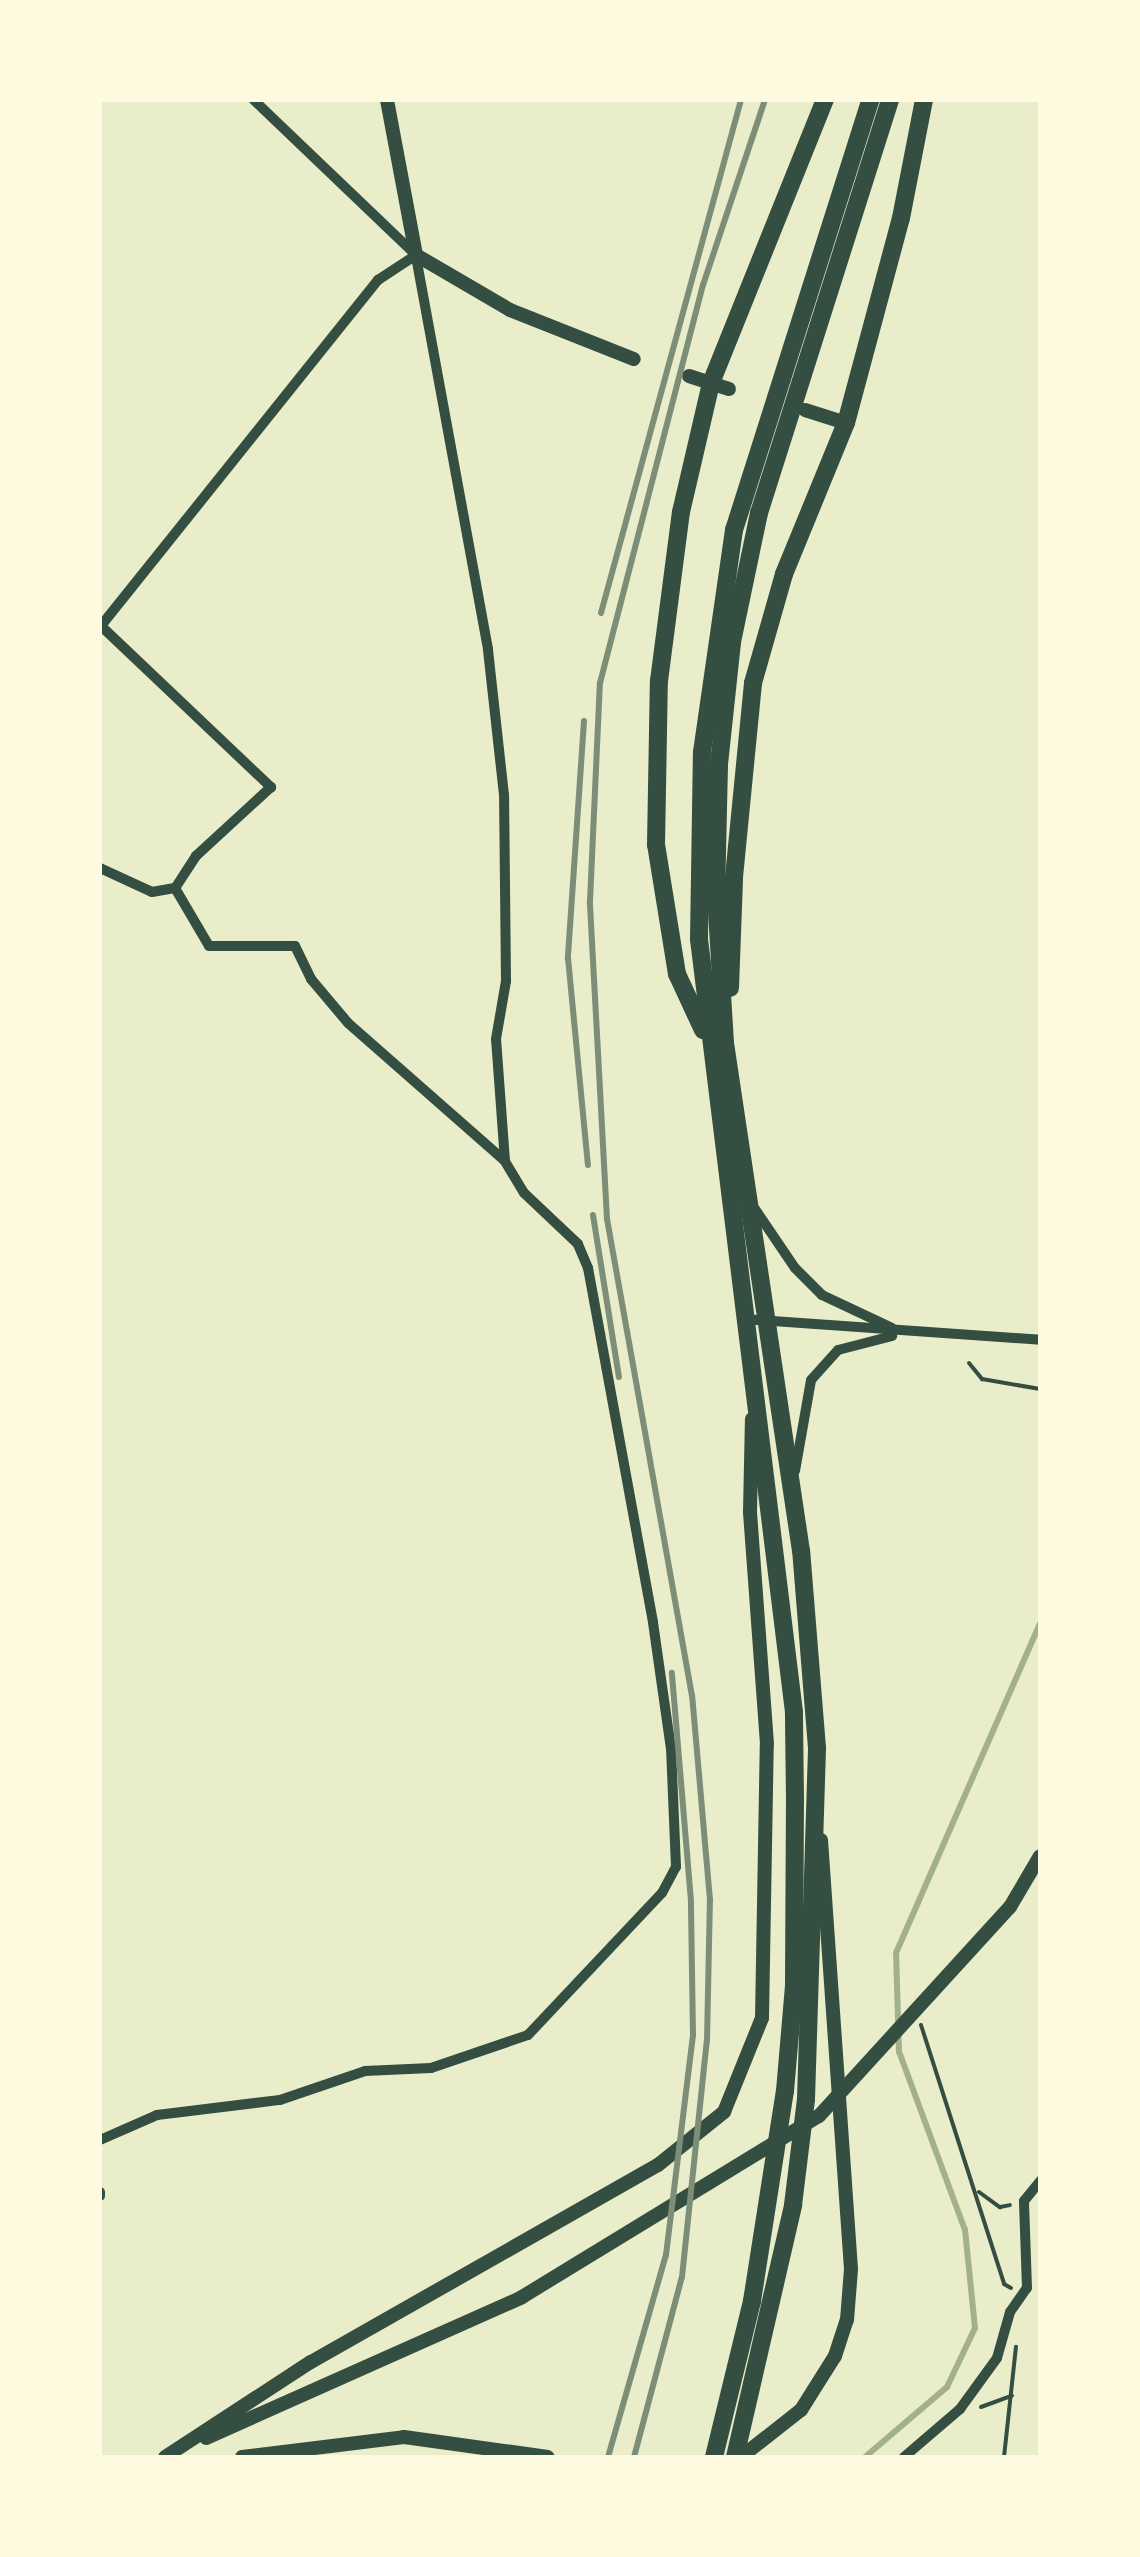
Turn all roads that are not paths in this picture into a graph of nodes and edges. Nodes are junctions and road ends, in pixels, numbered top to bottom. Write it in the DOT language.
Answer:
graph roads {
  1 [pos="254,100"];
  2 [pos="387,100"];
  3 [pos="824,100"];
  4 [pos="870,100"];
  5 [pos="890,100"];
  6 [pos="924,100"];
  7 [pos="416,255"];
  8 [pos="634,359"];
  9 [pos="689,376"];
  10 [pos="720,386"];
  11 [pos="805,410"];
  12 [pos="846,422"];
  13 [pos="100,626"];
  14 [pos="100,868"];
  15 [pos="175,888"];
  16 [pos="718,1045"];
  17 [pos="505,1161"];
  18 [pos="745,1188"];
  19 [pos="742,1319"];
  20 [pos="764,1321"];
  21 [pos="907,1333"];
  22 [pos="1040,1340"];
  23 [pos="752,1390"];
  24 [pos="793,1502"];
  25 [pos="817,1748"];
  26 [pos="1040,1856"];
  27 [pos="100,2140"];
  28 [pos="1040,2181"];
  29 [pos="165,2457"];
  30 [pos="242,2457"];
  31 [pos="546,2457"];
  32 [pos="714,2457"];
  33 [pos="738,2457"];
  34 [pos="904,2457"];
  1 -- 7 [label="street"];
  2 -- 7 [label="street"];
  3 -- 10 [label="main road"];
  4 -- 16 [label="main road"];
  5 -- 16 [label="main road"];
  6 -- 12 [label="main road"];
  7 -- 8 [label="street"];
  7 -- 13 [label="street"];
  7 -- 17 [label="street"];
  9 -- 10 [label="street"];
  10 -- 16 [label="main road"];
  11 -- 12 [label="street"];
  12 -- 16 [label="main road"];
  13 -- 15 [label="street"];
  14 -- 15 [label="street"];
  15 -- 17 [label="street"];
  16 -- 18 [label="main road"];
  16 -- 19 [label="main road"];
  17 -- 27 [label="street"];
  18 -- 20 [label="main road"];
  18 -- 21 [label="street"];
  19 -- 20 [label="street"];
  19 -- 23 [label="main road"];
  20 -- 21 [label="street"];
  20 -- 24 [label="main road"];
  21 -- 22 [label="street"];
  21 -- 24 [label="street"];
  23 -- 29 [label="street"];
  23 -- 32 [label="main road"];
  24 -- 25 [label="main road"];
  25 -- 33 [label="main road"];
  25 -- 33 [label="street"];
  26 -- 29 [label="street"];
  28 -- 34 [label="street"];
  30 -- 31 [label="street"];
}
